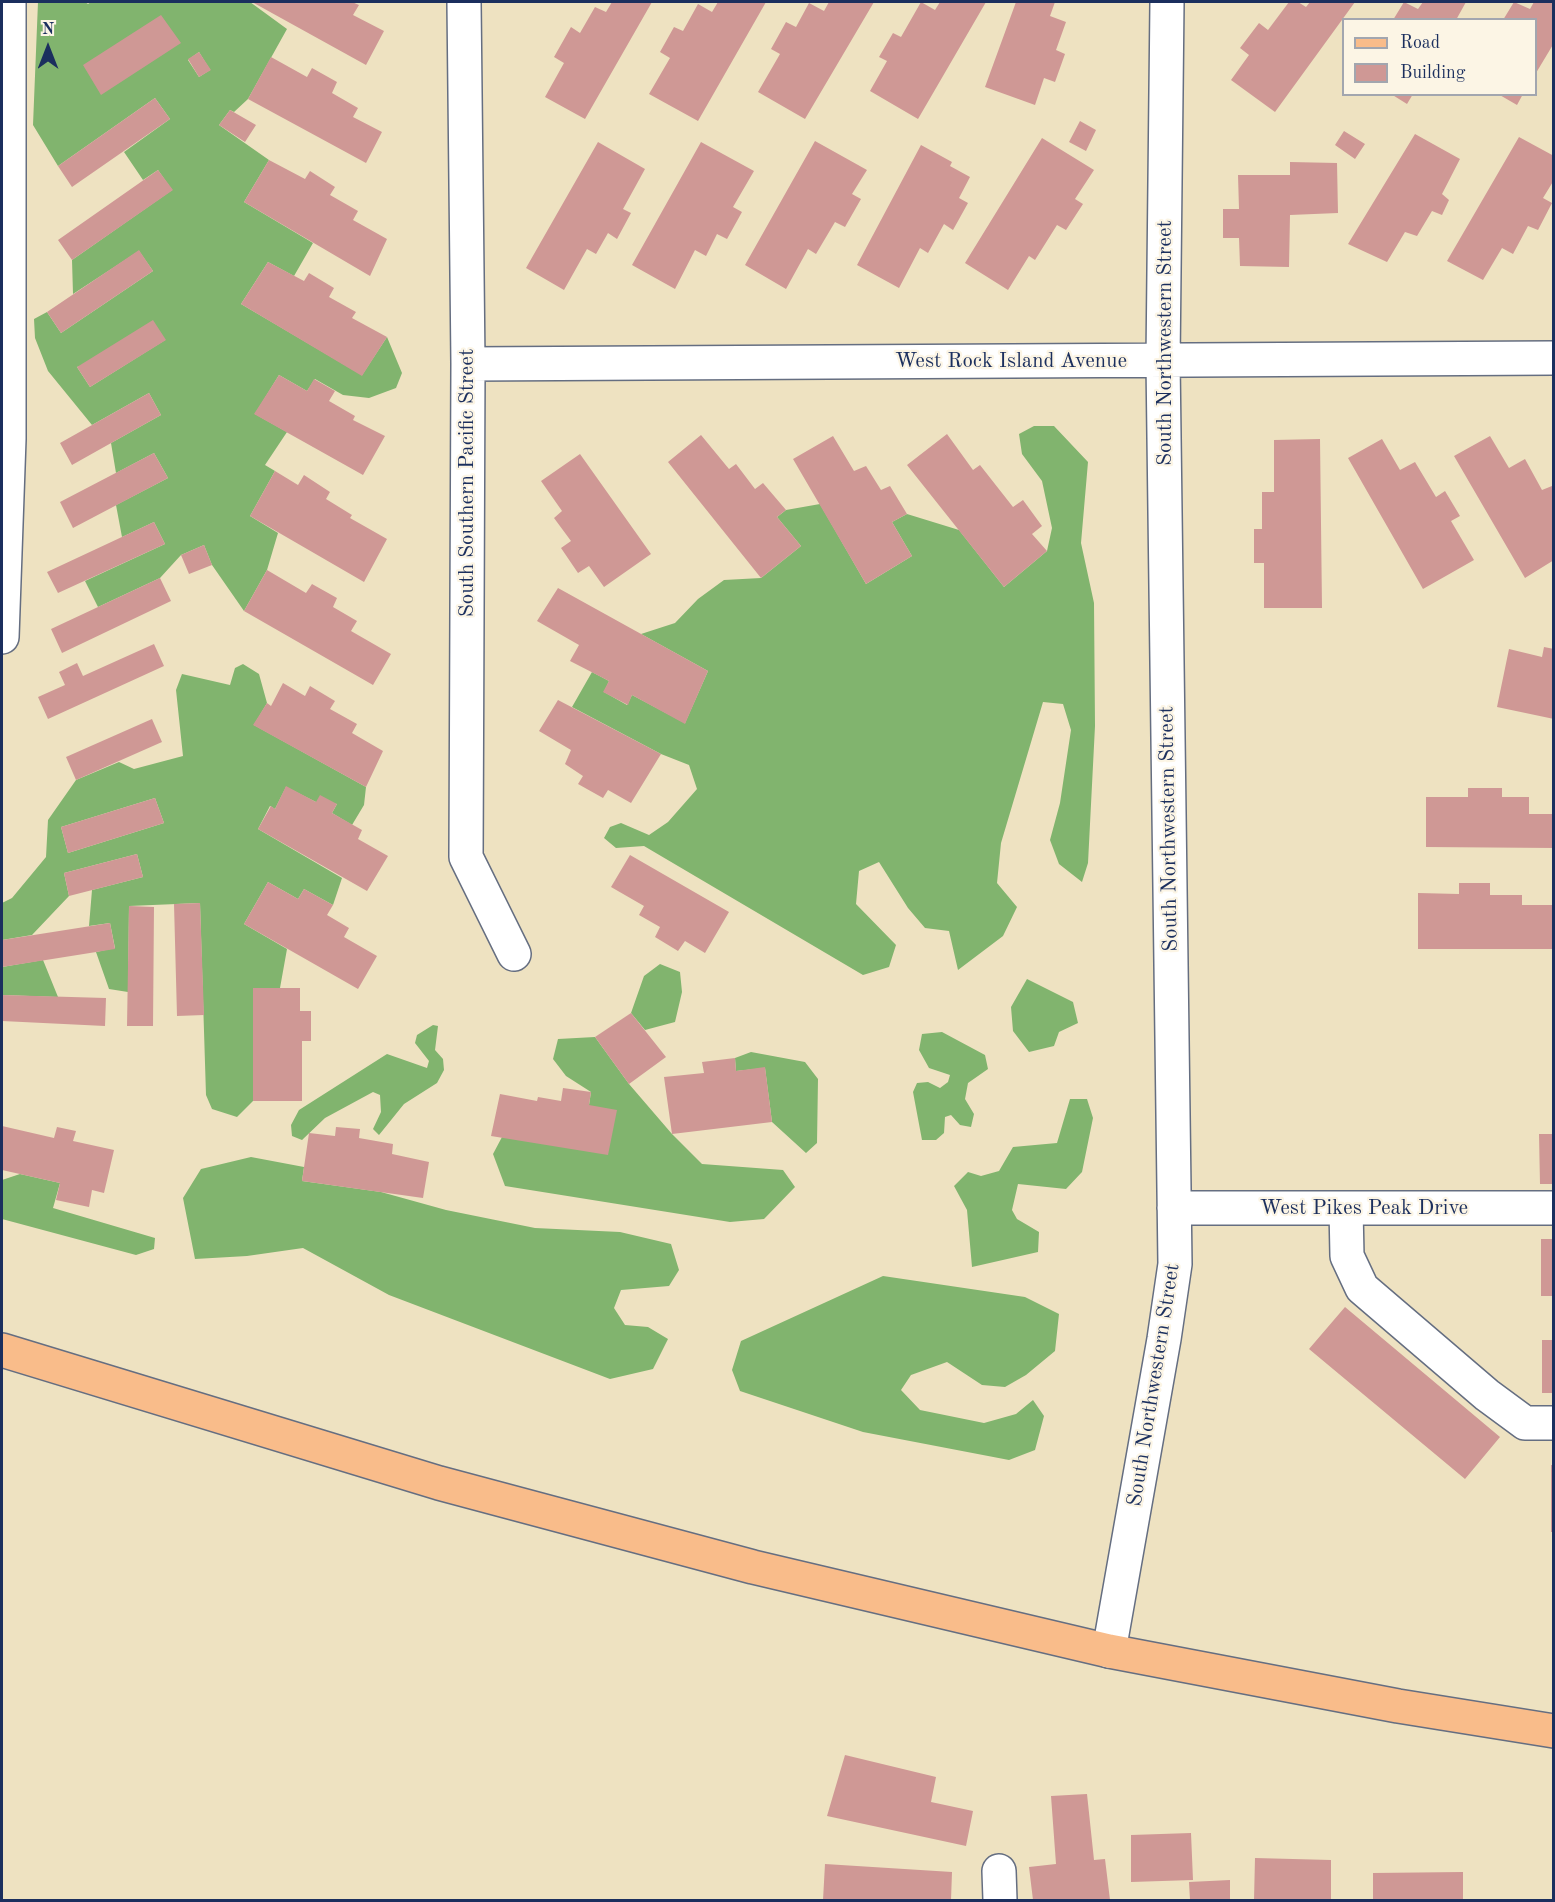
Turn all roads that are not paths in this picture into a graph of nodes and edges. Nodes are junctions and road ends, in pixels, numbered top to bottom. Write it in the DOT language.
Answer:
graph roads {
  1 [pos="9,2"];
  2 [pos="464,2"];
  3 [pos="1167,2"];
  4 [pos="1554,358"];
  5 [pos="1163,361"];
  6 [pos="468,364"];
  7 [pos="2,637"];
  8 [pos="513,954"];
  9 [pos="1174,1208"];
  10 [pos="1346,1208"];
  11 [pos="1554,1208"];
  12 [pos="2,1350"];
  13 [pos="1554,1423"];
  14 [pos="1109,1652"];
  15 [pos="1554,1731"];
  1 -- 7 [label="street"];
  2 -- 6 [label="street, South Southern Pacific Street"];
  3 -- 5 [label="street, South Northwestern Street"];
  4 -- 5 [label="street, West Rock Island Avenue"];
  5 -- 6 [label="street, West Rock Island Avenue"];
  5 -- 9 [label="street, South Northwestern Street"];
  6 -- 8 [label="street, South Southern Pacific Street"];
  9 -- 10 [label="street, West Pikes Peak Drive"];
  9 -- 14 [label="street, South Northwestern Street"];
  10 -- 11 [label="street, West Pikes Peak Drive"];
  10 -- 13 [label="street"];
  12 -- 14 [label="main road"];
  14 -- 15 [label="main road"];
}
